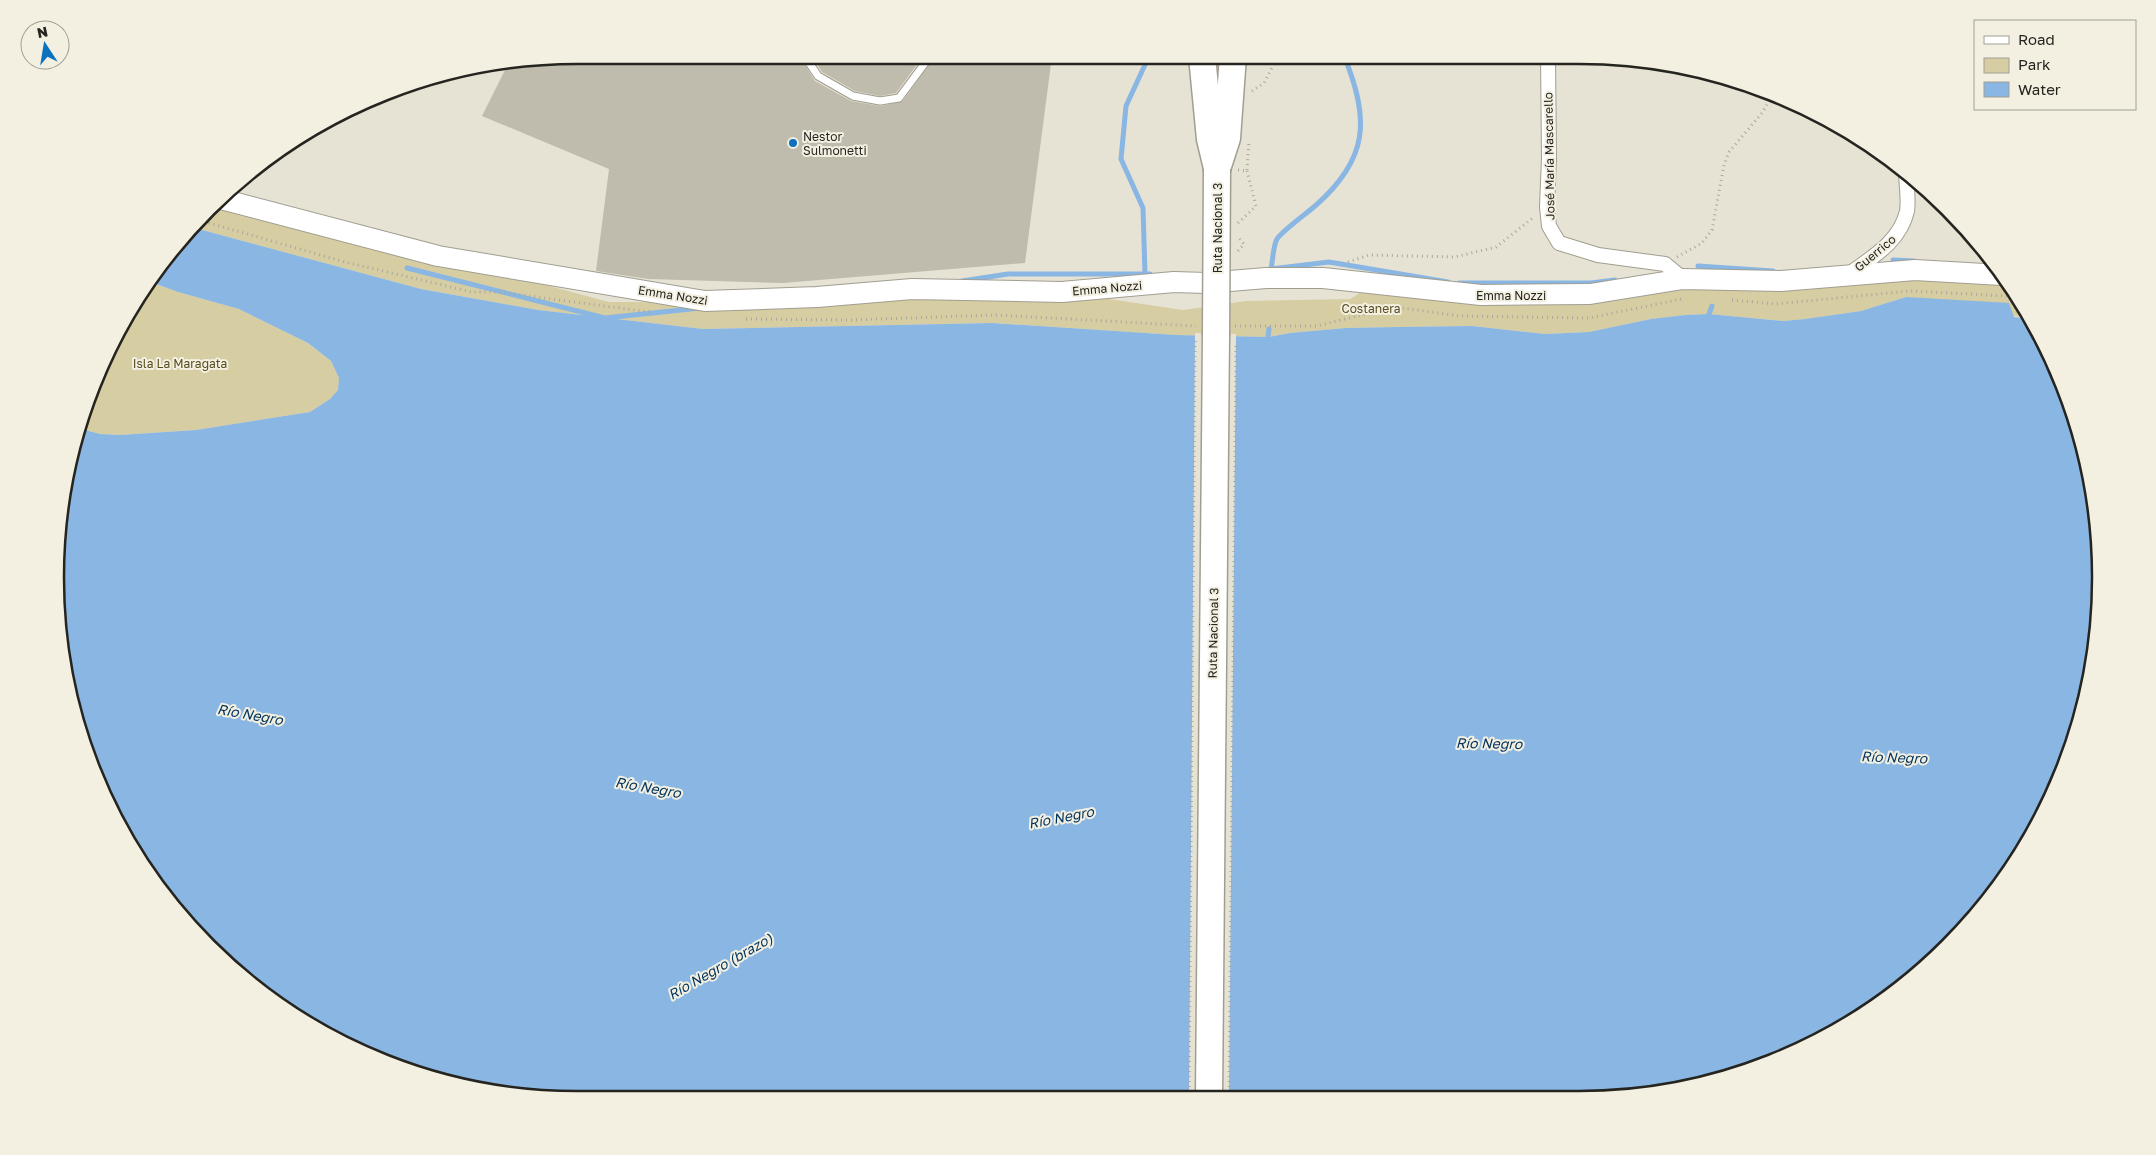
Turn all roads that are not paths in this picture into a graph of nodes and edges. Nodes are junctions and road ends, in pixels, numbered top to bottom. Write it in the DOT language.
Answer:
graph roads {
  1 [pos="810,64"];
  2 [pos="924,64"];
  3 [pos="1203,64"];
  4 [pos="1233,64"];
  5 [pos="1548,64"];
  6 [pos="1231,173"];
  7 [pos="1906,182"];
  8 [pos="228,201"];
  9 [pos="1993,274"];
  10 [pos="1848,276"];
  11 [pos="1683,279"];
  12 [pos="1209,1091"];
  1 -- 2 [label="lane"];
  3 -- 6 [label="highway"];
  4 -- 6 [label="highway"];
  5 -- 11 [label="street, José María Mascarello"];
  6 -- 12 [label="highway, Ruta Nacional 3, bridge"];
  7 -- 10 [label="street, Guerrico"];
  8 -- 11 [label="street, Emma Nozzi"];
  9 -- 10 [label="street, Emma Nozzi"];
  10 -- 11 [label="street, Emma Nozzi"];
}
